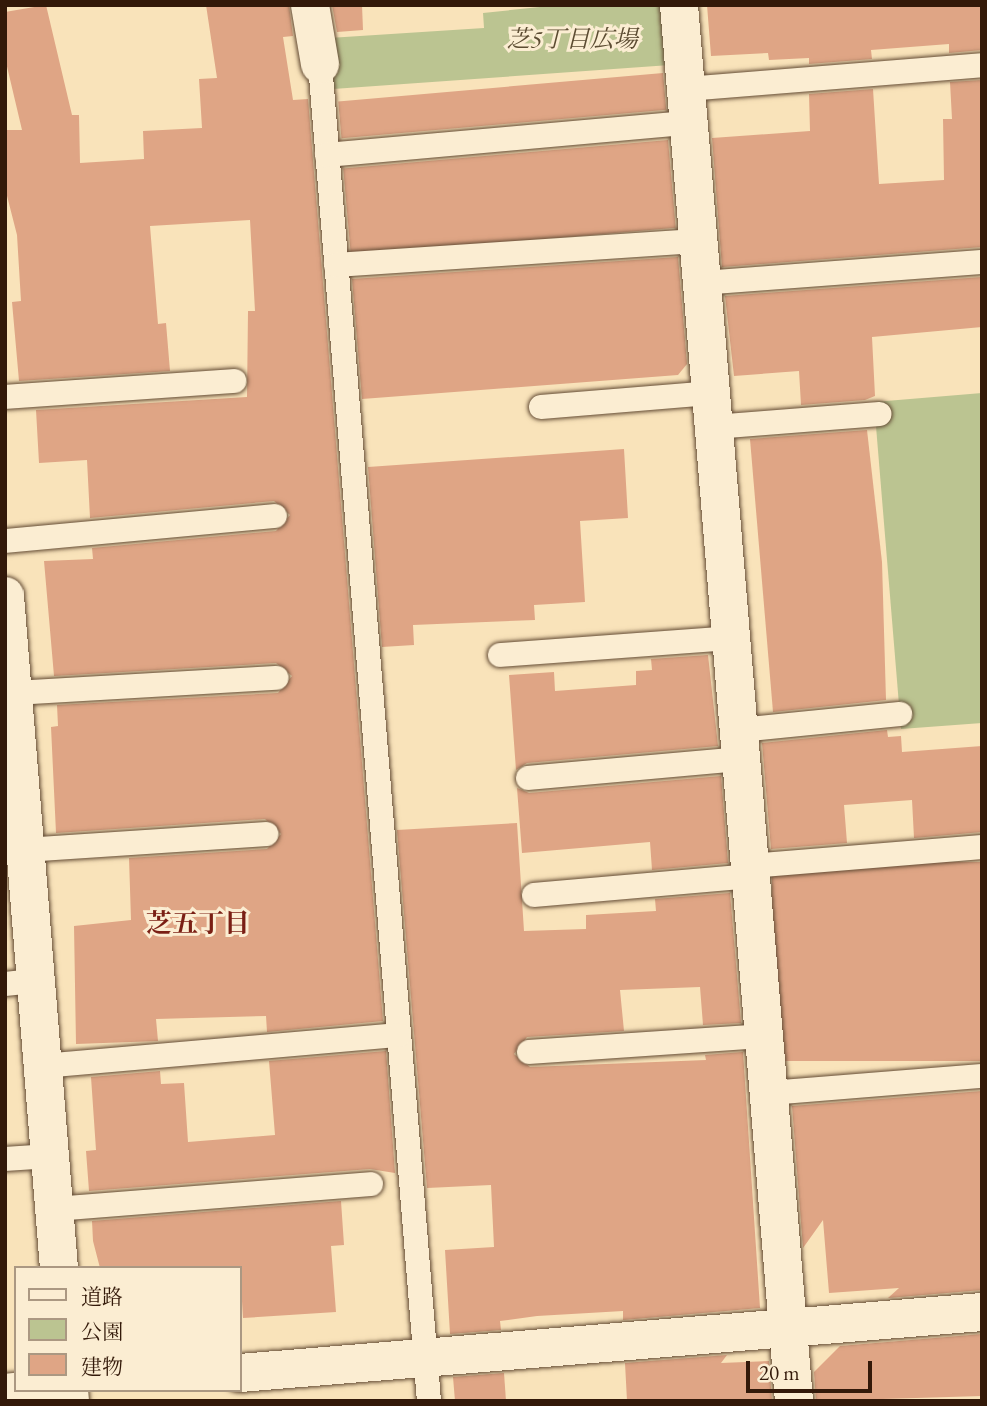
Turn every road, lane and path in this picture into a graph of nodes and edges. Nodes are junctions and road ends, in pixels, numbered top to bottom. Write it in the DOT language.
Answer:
graph roads {
  1 [pos="310,5"];
  2 [pos="679,5"];
  3 [pos="320,64"];
  4 [pos="982,65"];
  5 [pos="687,106"];
  6 [pos="327,155"];
  7 [pos="699,241"];
  8 [pos="982,262"];
  9 [pos="336,265"];
  10 [pos="702,283"];
  11 [pos="234,381"];
  12 [pos="5,397"];
  13 [pos="541,407"];
  14 [pos="713,410"];
  15 [pos="879,414"];
  16 [pos="275,516"];
  17 [pos="5,541"];
  18 [pos="5,596"];
  19 [pos="732,638"];
  20 [pos="500,655"];
  21 [pos="277,678"];
  22 [pos="900,714"];
  23 [pos="11,715"];
  24 [pos="740,745"];
  25 [pos="528,778"];
  26 [pos="266,834"];
  27 [pos="982,848"];
  28 [pos="25,850"];
  29 [pos="751,871"];
  30 [pos="534,895"];
  31 [pos="21,983"];
  32 [pos="399,1035"];
  33 [pos="764,1036"];
  34 [pos="529,1052"];
  35 [pos="43,1066"];
  36 [pos="982,1076"];
  37 [pos="769,1093"];
  38 [pos="50,1156"];
  39 [pos="5,1159"];
  40 [pos="371,1184"];
  41 [pos="54,1209"];
  42 [pos="59,1266"];
  43 [pos="982,1312"];
  44 [pos="788,1328"];
  45 [pos="426,1358"];
  46 [pos="242,1373"];
  47 [pos="429,1401"];
  48 [pos="794,1401"];
  1 -- 3 [label="street"];
  2 -- 5 [label="street"];
  3 -- 6 [label="lane"];
  4 -- 5 [label="lane"];
  5 -- 6 [label="lane"];
  5 -- 7 [label="street"];
  6 -- 9 [label="lane"];
  7 -- 9 [label="lane"];
  7 -- 10 [label="street"];
  8 -- 10 [label="lane"];
  9 -- 32 [label="lane"];
  10 -- 14 [label="street"];
  11 -- 12 [label="lane"];
  13 -- 14 [label="lane"];
  14 -- 15 [label="lane"];
  14 -- 19 [label="street"];
  16 -- 17 [label="lane"];
  18 -- 23 [label="street"];
  19 -- 20 [label="lane"];
  19 -- 24 [label="street"];
  21 -- 23 [label="lane"];
  22 -- 24 [label="lane"];
  23 -- 28 [label="street"];
  24 -- 25 [label="lane"];
  24 -- 29 [label="street"];
  26 -- 28 [label="lane"];
  27 -- 29 [label="lane"];
  28 -- 31 [label="street"];
  29 -- 30 [label="lane"];
  29 -- 33 [label="street"];
  31 -- 35 [label="street"];
  32 -- 35 [label="lane"];
  32 -- 45 [label="lane"];
  33 -- 34 [label="lane"];
  33 -- 37 [label="street"];
  35 -- 38 [label="street"];
  36 -- 37 [label="lane"];
  37 -- 44 [label="street"];
  38 -- 39 [label="lane"];
  38 -- 41 [label="street"];
  40 -- 41 [label="lane"];
  41 -- 42 [label="street"];
  43 -- 44 [label="street"];
  44 -- 45 [label="street"];
  44 -- 48 [label="street"];
  45 -- 46 [label="street"];
  45 -- 47 [label="lane"];
}
